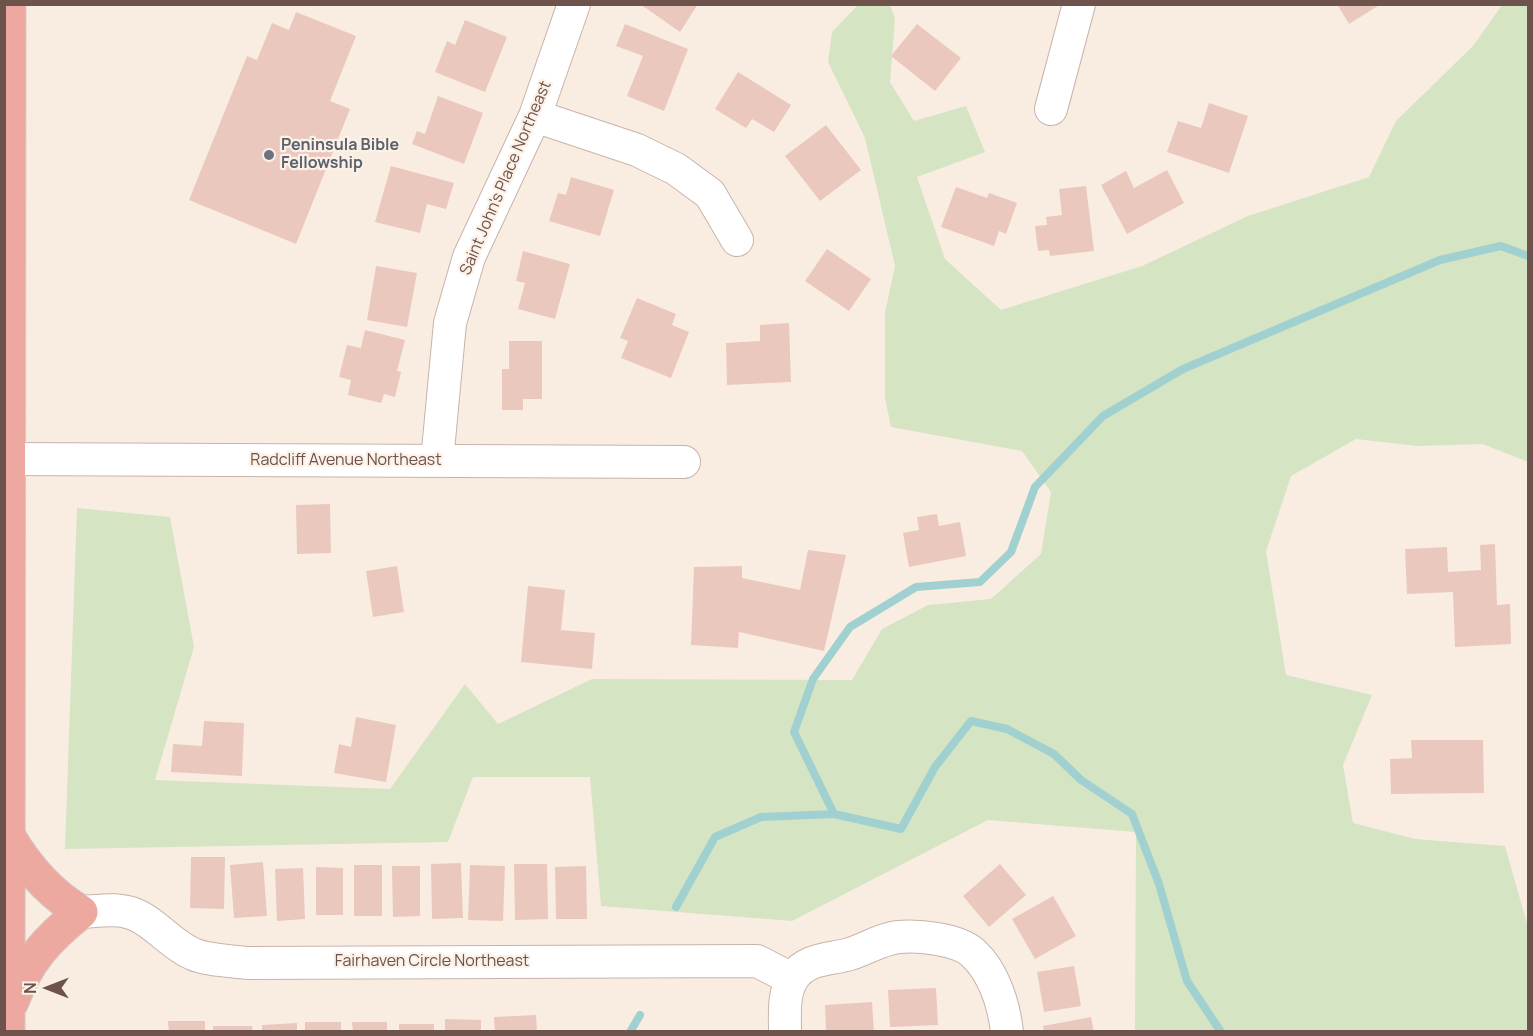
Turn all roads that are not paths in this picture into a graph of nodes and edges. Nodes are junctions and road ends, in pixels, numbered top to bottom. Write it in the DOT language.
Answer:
graph roads {
  1 [pos="9,4"];
  2 [pos="574,4"];
  3 [pos="1079,4"];
  4 [pos="1051,109"];
  5 [pos="535,116"];
  6 [pos="737,240"];
  7 [pos="7,459"];
  8 [pos="437,461"];
  9 [pos="684,462"];
  10 [pos="8,836"];
  11 [pos="81,912"];
  12 [pos="792,979"];
  13 [pos="8,1024"];
  14 [pos="785,1032"];
  15 [pos="1007,1032"];
  1 -- 7 [label="highway"];
  2 -- 5 [label="street, Saint John's Place Northeast"];
  3 -- 4 [label="street"];
  5 -- 6 [label="street"];
  5 -- 8 [label="street, Saint John's Place Northeast"];
  7 -- 8 [label="street, Radcliff Avenue Northeast"];
  7 -- 10 [label="highway"];
  8 -- 9 [label="street, Radcliff Avenue Northeast"];
  10 -- 11 [label="highway"];
  10 -- 13 [label="highway"];
  11 -- 12 [label="street, Fairhaven Circle Northeast"];
  11 -- 13 [label="highway"];
  12 -- 14 [label="street"];
  12 -- 15 [label="street"];
}
